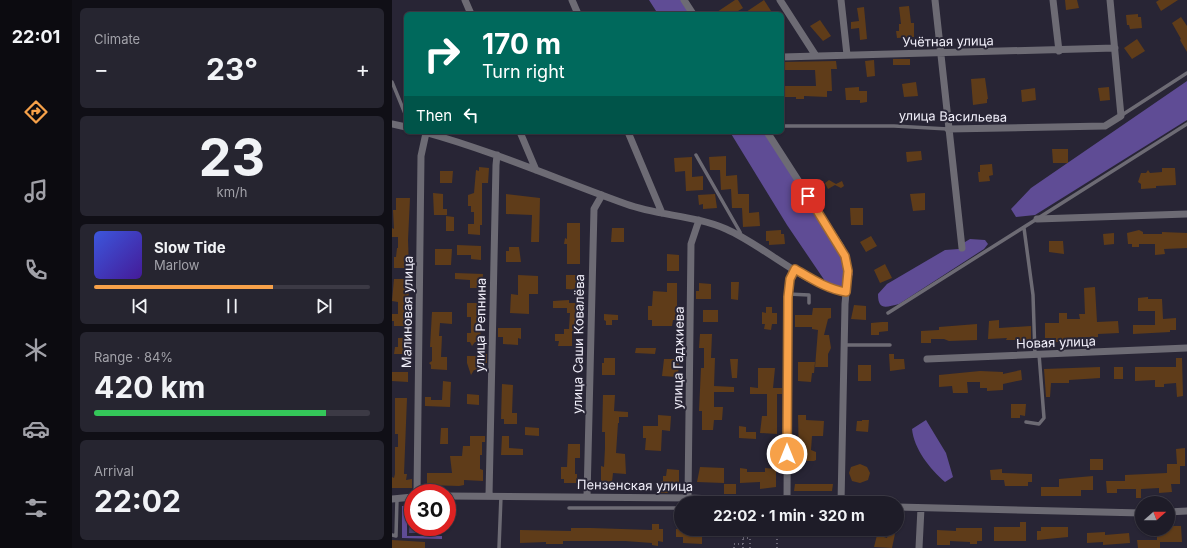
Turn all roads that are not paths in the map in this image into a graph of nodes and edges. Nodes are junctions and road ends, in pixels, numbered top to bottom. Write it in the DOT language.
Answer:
graph roads {
  1 [pos="465,0"];
  2 [pos="572,0"];
  3 [pos="684,0"];
  4 [pos="780,0"];
  5 [pos="841,0"];
  6 [pos="935,0"];
  7 [pos="1053,0"];
  8 [pos="1110,0"];
  9 [pos="469,12"];
  10 [pos="577,12"];
  11 [pos="692,12"];
  12 [pos="1115,48"];
  13 [pos="1059,51"];
  14 [pos="941,53"];
  15 [pos="846,55"];
  16 [pos="816,56"];
  17 [pos="784,57"];
  18 [pos="1187,73"];
  19 [pos="392,82"];
  20 [pos="404,111"];
  21 [pos="1121,116"];
  22 [pos="392,124"];
  23 [pos="1187,124"];
  24 [pos="784,126"];
  25 [pos="404,127"];
  26 [pos="948,129"];
  27 [pos="425,134"];
  28 [pos="431,134"];
  29 [pos="521,134"];
  30 [pos="629,134"];
  31 [pos="768,134"];
  32 [pos="497,155"];
  33 [pos="696,155"];
  34 [pos="536,170"];
  35 [pos="602,195"];
  36 [pos="662,213"];
  37 [pos="1187,214"];
  38 [pos="1037,219"];
  39 [pos="699,220"];
  40 [pos="1024,228"];
  41 [pos="741,237"];
  42 [pos="962,248"];
  43 [pos="795,269"];
  44 [pos="846,292"];
  45 [pos="788,294"];
  46 [pos="809,303"];
  47 [pos="888,313"];
  48 [pos="844,345"];
  49 [pos="890,345"];
  50 [pos="1187,348"];
  51 [pos="1037,354"];
  52 [pos="927,359"];
  53 [pos="1026,422"];
  54 [pos="417,484"];
  55 [pos="456,496"];
  56 [pos="489,496"];
  57 [pos="501,496"];
  58 [pos="688,496"];
  59 [pos="786,496"];
  60 [pos="841,496"];
  61 [pos="587,497"];
  62 [pos="404,498"];
  63 [pos="674,498"];
  64 [pos="394,499"];
  65 [pos="569,508"];
  66 [pos="674,508"];
  67 [pos="904,508"];
  68 [pos="921,508"];
  69 [pos="1187,511"];
  70 [pos="1175,512"];
  71 [pos="1135,513"];
  72 [pos="392,535"];
  73 [pos="499,548"];
  74 [pos="919,548"];
  1 -- 9 [label="street"];
  2 -- 10 [label="street"];
  3 -- 11 [label="street"];
  4 -- 16 [label="street"];
  5 -- 15 [label="street"];
  6 -- 14 [label="street"];
  7 -- 13 [label="street"];
  8 -- 12 [label="street"];
  12 -- 13 [label="street, Учётная улица"];
  12 -- 21 [label="street"];
  13 -- 14 [label="street, Учётная улица"];
  14 -- 15 [label="street, Учётная улица"];
  14 -- 26 [label="street"];
  15 -- 16 [label="street, Учётная улица"];
  16 -- 17 [label="street, Учётная улица"];
  18 -- 21 [label="lane"];
  19 -- 20 [label="lane"];
  21 -- 26 [label="street, улица Васильева"];
  22 -- 25 [label="street"];
  23 -- 38 [label="lane"];
  24 -- 26 [label="lane, улица Васильева"];
  26 -- 42 [label="street"];
  27 -- 54 [label="street, Малиновая улица"];
  28 -- 32 [label="street"];
  29 -- 34 [label="street"];
  30 -- 36 [label="street"];
  31 -- 44 [label="street"];
  32 -- 34 [label="street"];
  32 -- 56 [label="street, улица Репнина"];
  33 -- 41 [label="lane"];
  34 -- 35 [label="street"];
  35 -- 36 [label="street"];
  35 -- 61 [label="street, улица Саши Ковалёва"];
  36 -- 39 [label="street"];
  37 -- 38 [label="street"];
  38 -- 40 [label="lane"];
  39 -- 41 [label="street"];
  39 -- 58 [label="street, улица Гаджиева"];
  40 -- 47 [label="lane"];
  40 -- 51 [label="lane"];
  41 -- 43 [label="street"];
  43 -- 44 [label="street"];
  43 -- 45 [label="street"];
  44 -- 48 [label="street"];
  45 -- 46 [label="lane"];
  45 -- 59 [label="street"];
  48 -- 49 [label="lane"];
  48 -- 60 [label="street"];
  50 -- 51 [label="street, Новая улица"];
  51 -- 52 [label="street, Новая улица"];
  51 -- 53 [label="lane"];
  55 -- 56 [label="street, Пензенская улица"];
  56 -- 57 [label="street, Пензенская улица"];
  57 -- 61 [label="street, Пензенская улица"];
  57 -- 73 [label="lane"];
  61 -- 63 [label="street, Пензенская улица"];
  62 -- 64 [label="street"];
  64 -- 72 [label="lane"];
  65 -- 66 [label="lane"];
  67 -- 68 [label="street"];
  68 -- 71 [label="street"];
  68 -- 74 [label="street"];
  69 -- 70 [label="street"];
}
